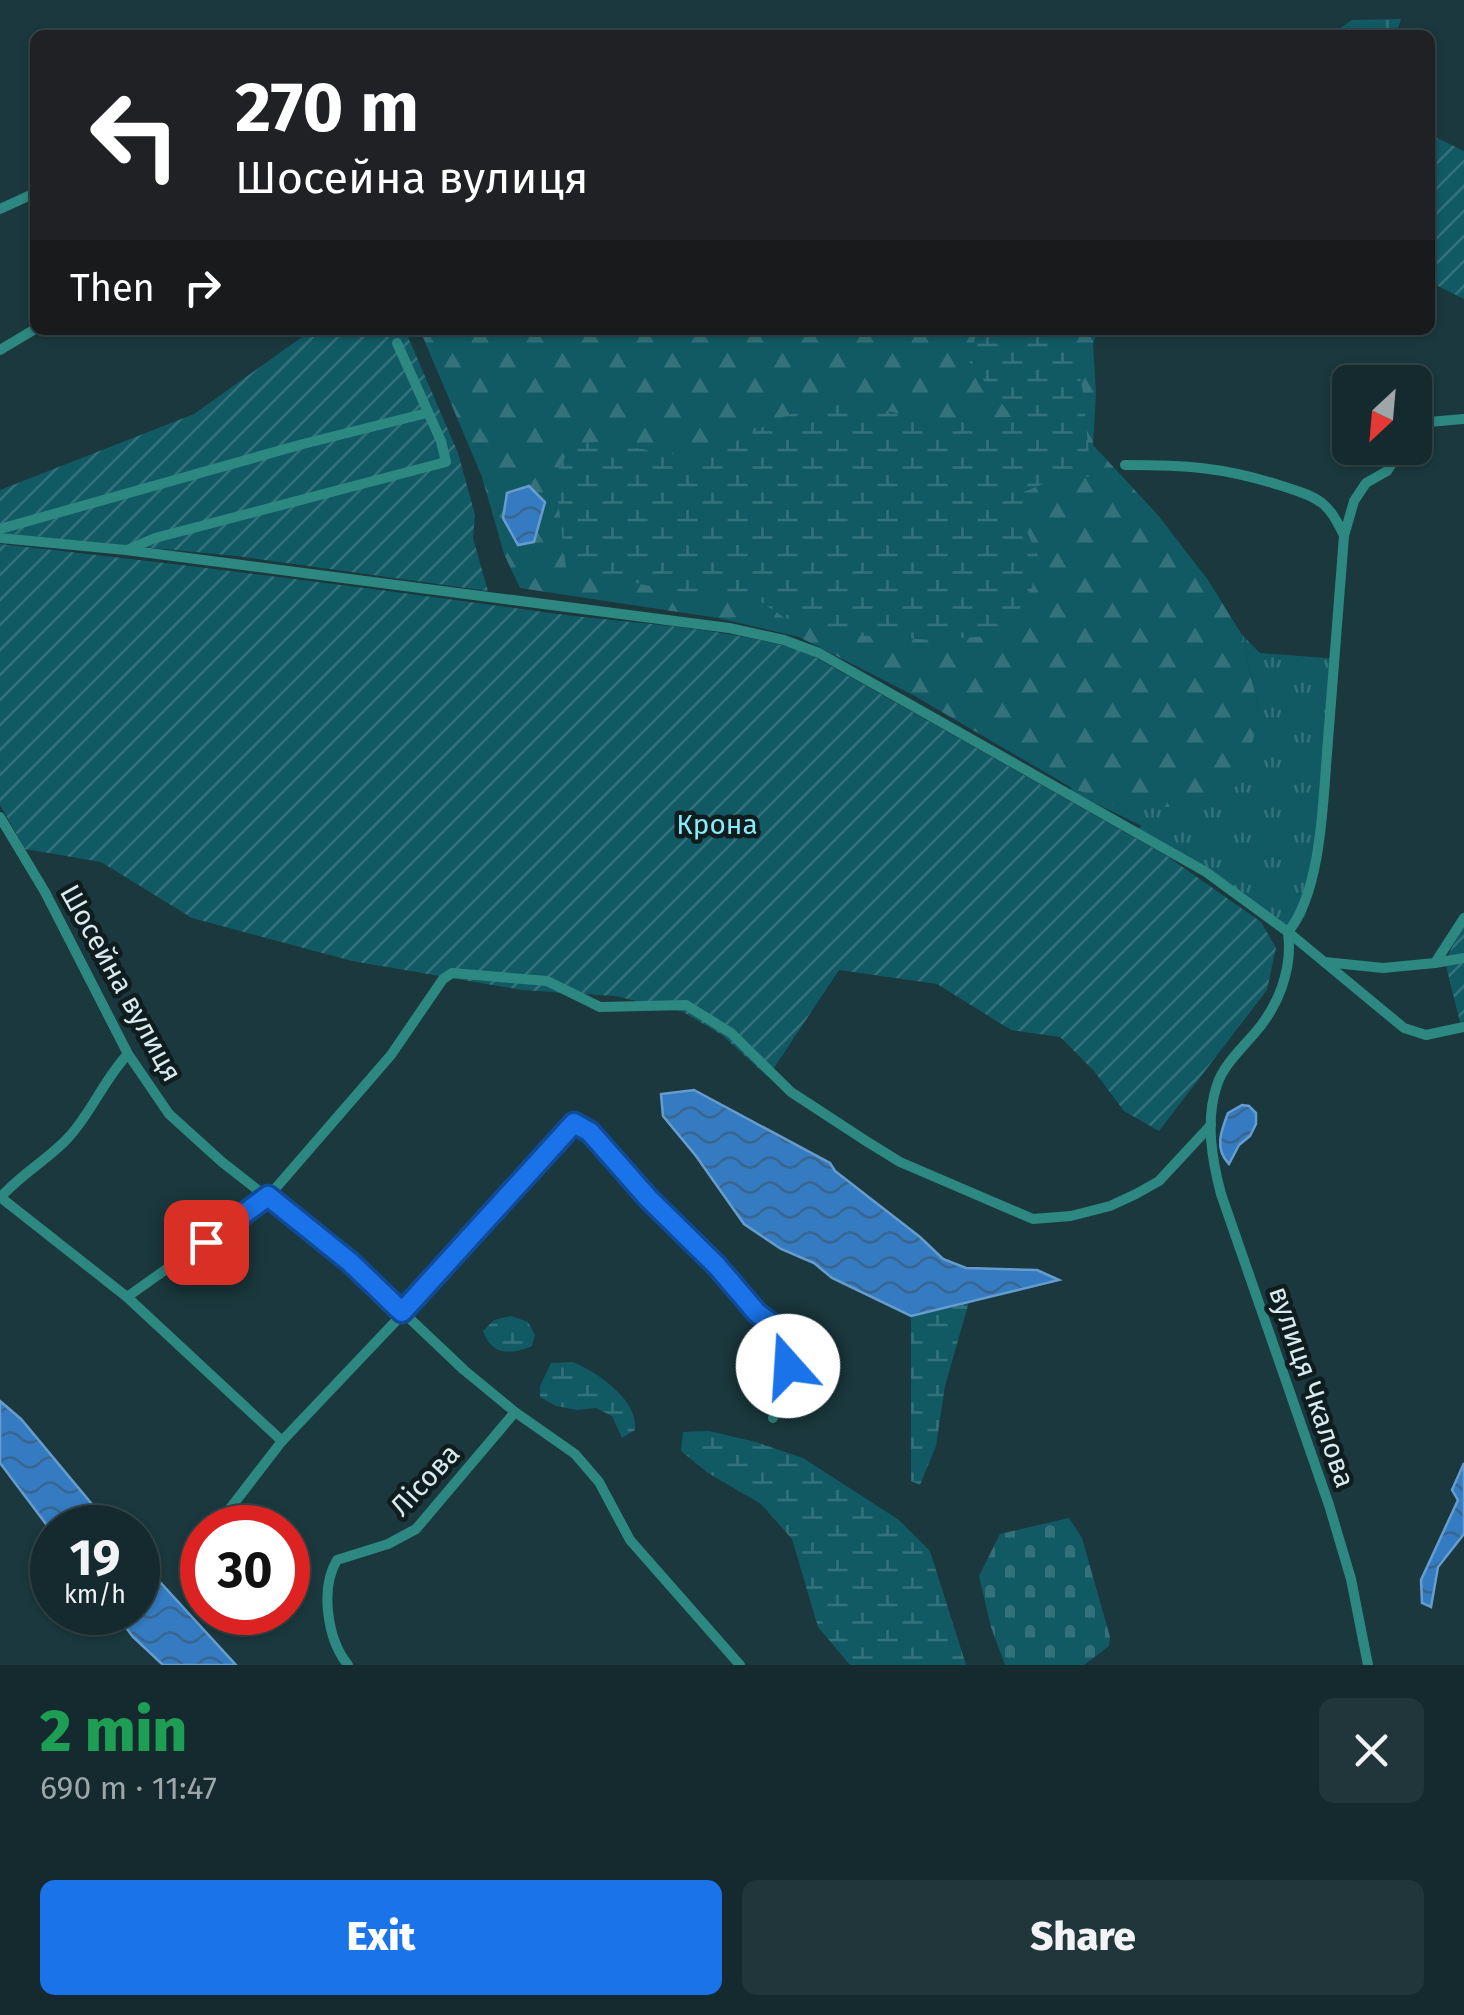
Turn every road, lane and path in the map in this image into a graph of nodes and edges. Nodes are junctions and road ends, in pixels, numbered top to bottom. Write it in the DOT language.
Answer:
graph roads {
  1 [pos="30,195"];
  2 [pos="0,210"];
  3 [pos="30,332"];
  4 [pos="397,344"];
  5 [pos="0,350"];
  6 [pos="427,413"];
  7 [pos="1464,419"];
  8 [pos="1432,422"];
  9 [pos="1125,465"];
  10 [pos="1391,465"];
  11 [pos="0,529"];
  12 [pos="1344,536"];
  13 [pos="0,538"];
  14 [pos="126,550"];
  15 [pos="0,818"];
  16 [pos="1464,918"];
  17 [pos="1288,932"];
  18 [pos="1464,958"];
  19 [pos="1322,962"];
  20 [pos="1435,962"];
  21 [pos="1464,1027"];
  22 [pos="128,1054"];
  23 [pos="1211,1126"];
  24 [pos="268,1196"];
  25 [pos="0,1197"];
  26 [pos="127,1297"];
  27 [pos="402,1312"];
  28 [pos="514,1412"];
  29 [pos="773,1418"];
  30 [pos="282,1440"];
  31 [pos="233,1505"];
  32 [pos="346,1662"];
  33 [pos="740,1665"];
  34 [pos="1368,1665"];
  1 -- 2 [label="street"];
  3 -- 5 [label="street"];
  4 -- 6 [label="street"];
  6 -- 11 [label="street"];
  6 -- 14 [label="street"];
  7 -- 8 [label="street"];
  9 -- 12 [label="street"];
  10 -- 12 [label="street, вулиця Чкалова"];
  12 -- 17 [label="street, вулиця Чкалова"];
  13 -- 14 [label="street"];
  14 -- 17 [label="street"];
  15 -- 22 [label="street, Шосейна вулиця"];
  16 -- 20 [label="street"];
  17 -- 19 [label="street"];
  17 -- 23 [label="street, вулиця Чкалова"];
  18 -- 20 [label="street"];
  19 -- 20 [label="street"];
  19 -- 21 [label="street"];
  22 -- 24 [label="street, Шосейна вулиця"];
  22 -- 25 [label="street"];
  23 -- 24 [label="street"];
  23 -- 34 [label="street, вулиця Чкалова"];
  24 -- 26 [label="street"];
  24 -- 27 [label="street, Шосейна вулиця"];
  25 -- 26 [label="street"];
  26 -- 30 [label="street"];
  27 -- 28 [label="street, Шосейна вулиця"];
  27 -- 29 [label="street"];
  27 -- 30 [label="street"];
  28 -- 32 [label="street, Лісова"];
  28 -- 33 [label="street, Шосейна вулиця"];
  30 -- 31 [label="street"];
}
